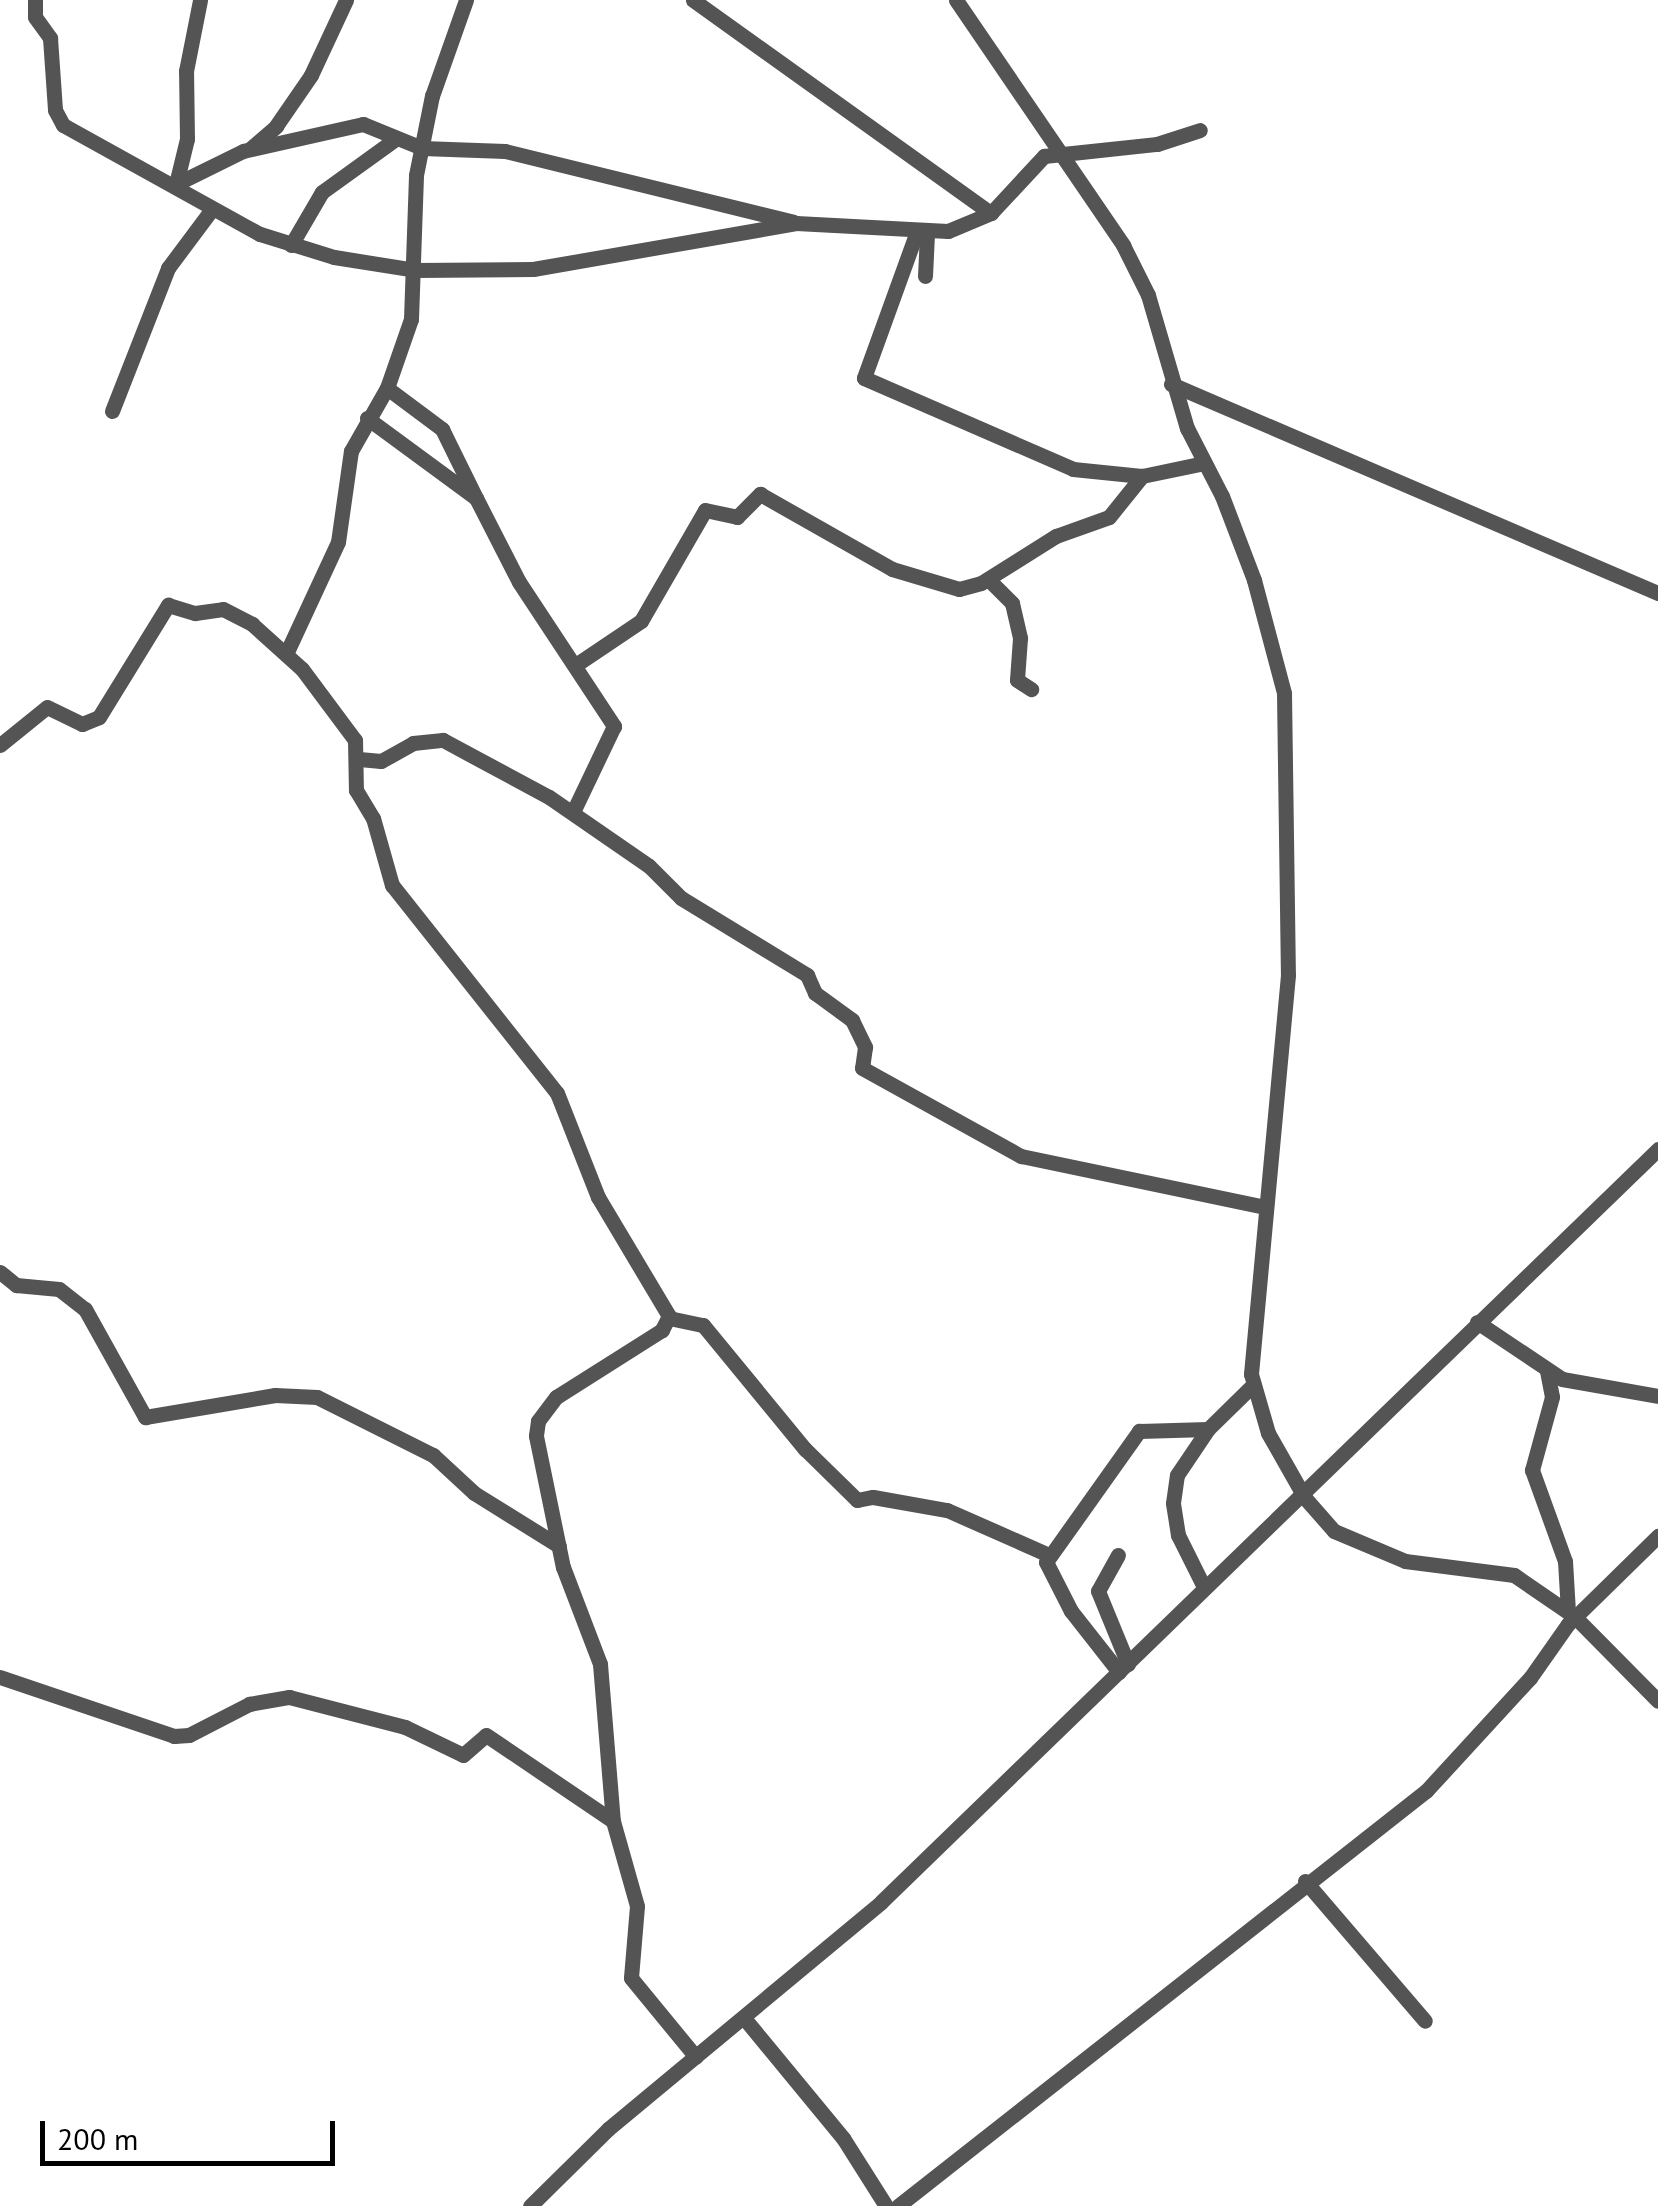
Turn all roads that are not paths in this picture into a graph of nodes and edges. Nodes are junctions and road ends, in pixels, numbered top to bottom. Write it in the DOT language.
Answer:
graph roads {
  1 [pos="34,0"];
  2 [pos="200,0"];
  3 [pos="346,0"];
  4 [pos="466,0"];
  5 [pos="694,0"];
  6 [pos="956,0"];
  7 [pos="1200,130"];
  8 [pos="397,138"];
  9 [pos="422,148"];
  10 [pos="249,150"];
  11 [pos="1058,152"];
  12 [pos="176,184"];
  13 [pos="212,209"];
  14 [pos="991,213"];
  15 [pos="796,224"];
  16 [pos="921,234"];
  17 [pos="291,244"];
  18 [pos="415,270"];
  19 [pos="925,276"];
  20 [pos="1172,384"];
  21 [pos="387,388"];
  22 [pos="112,412"];
  23 [pos="368,418"];
  24 [pos="1204,463"];
  25 [pos="1142,476"];
  26 [pos="476,498"];
  27 [pos="988,579"];
  28 [pos="1658,593"];
  29 [pos="286,654"];
  30 [pos="577,664"];
  31 [pos="1030,689"];
  32 [pos="0,745"];
  33 [pos="360,759"];
  34 [pos="574,812"];
  35 [pos="1658,1149"];
  36 [pos="1266,1208"];
  37 [pos="0,1272"];
  38 [pos="669,1318"];
  39 [pos="1478,1322"];
  40 [pos="1547,1372"];
  41 [pos="1253,1385"];
  42 [pos="1658,1396"];
  43 [pos="1208,1429"];
  44 [pos="1304,1498"];
  45 [pos="1658,1536"];
  46 [pos="559,1546"];
  47 [pos="1049,1554"];
  48 [pos="1118,1555"];
  49 [pos="1204,1586"];
  50 [pos="1571,1615"];
  51 [pos="1124,1668"];
  52 [pos="0,1677"];
  53 [pos="1658,1701"];
  54 [pos="613,1820"];
  55 [pos="1306,1881"];
  56 [pos="744,2018"];
  57 [pos="1425,2021"];
  58 [pos="696,2057"];
  59 [pos="902,2205"];
  60 [pos="530,2206"];
  61 [pos="886,2206"];
  1 -- 12 [label="street"];
  2 -- 12 [label="street"];
  3 -- 10 [label="street"];
  4 -- 9 [label="street"];
  5 -- 14 [label="street"];
  6 -- 11 [label="street"];
  7 -- 11 [label="street"];
  8 -- 9 [label="street"];
  8 -- 10 [label="street"];
  8 -- 17 [label="street"];
  9 -- 15 [label="street"];
  9 -- 18 [label="street"];
  10 -- 12 [label="street"];
  11 -- 14 [label="street"];
  11 -- 20 [label="street"];
  12 -- 13 [label="street"];
  13 -- 17 [label="street"];
  13 -- 22 [label="street"];
  14 -- 16 [label="street"];
  15 -- 16 [label="street"];
  15 -- 18 [label="street"];
  16 -- 19 [label="street"];
  16 -- 25 [label="street"];
  17 -- 18 [label="street"];
  18 -- 21 [label="street"];
  20 -- 24 [label="street"];
  20 -- 28 [label="street"];
  21 -- 23 [label="street"];
  21 -- 26 [label="street"];
  23 -- 26 [label="street"];
  23 -- 29 [label="street"];
  24 -- 25 [label="street"];
  24 -- 36 [label="street"];
  25 -- 27 [label="street"];
  26 -- 30 [label="street"];
  27 -- 30 [label="street"];
  27 -- 31 [label="street"];
  29 -- 32 [label="street"];
  29 -- 33 [label="street"];
  30 -- 34 [label="street"];
  33 -- 34 [label="street"];
  33 -- 38 [label="street"];
  34 -- 36 [label="street"];
  35 -- 39 [label="street"];
  36 -- 41 [label="street"];
  37 -- 46 [label="street"];
  38 -- 46 [label="street"];
  38 -- 47 [label="street"];
  39 -- 40 [label="street"];
  39 -- 44 [label="street"];
  40 -- 42 [label="street"];
  40 -- 50 [label="street"];
  41 -- 43 [label="street"];
  41 -- 44 [label="street"];
  43 -- 47 [label="street"];
  43 -- 49 [label="street"];
  44 -- 49 [label="street"];
  44 -- 50 [label="street"];
  45 -- 50 [label="street"];
  46 -- 54 [label="street"];
  47 -- 51 [label="street"];
  48 -- 51 [label="street"];
  49 -- 51 [label="street"];
  50 -- 53 [label="street"];
  50 -- 55 [label="street"];
  51 -- 56 [label="street"];
  52 -- 54 [label="street"];
  54 -- 58 [label="street"];
  55 -- 57 [label="street"];
  55 -- 59 [label="street"];
  56 -- 58 [label="street"];
  56 -- 61 [label="street"];
  58 -- 60 [label="street"];
}
